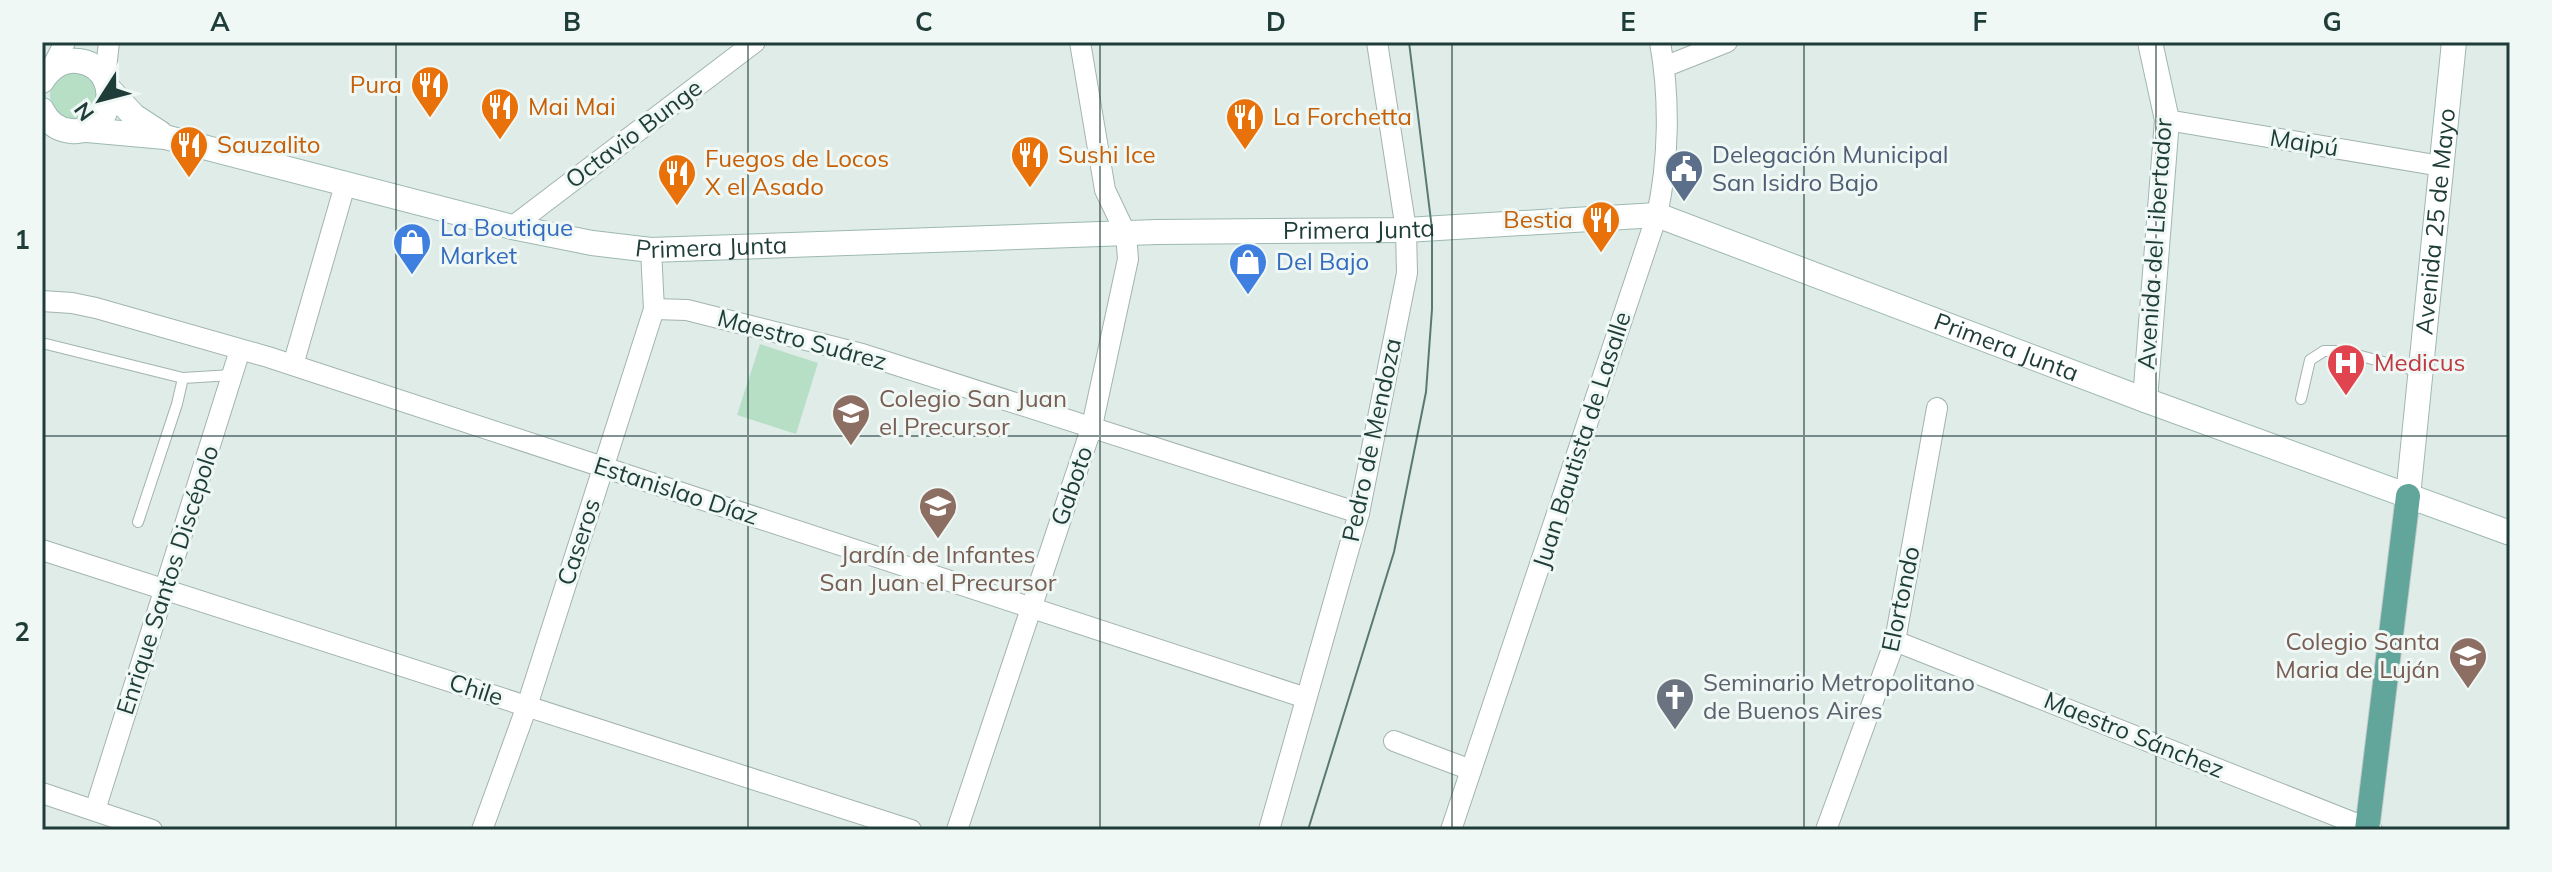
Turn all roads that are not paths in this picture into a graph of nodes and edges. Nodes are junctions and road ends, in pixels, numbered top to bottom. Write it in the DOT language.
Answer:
graph roads {
  1 [pos="65,42"];
  2 [pos="109,42"];
  3 [pos="755,42"];
  4 [pos="1080,42"];
  5 [pos="1377,42"];
  6 [pos="1660,42"];
  7 [pos="1727,42"];
  8 [pos="2150,42"];
  9 [pos="2454,42"];
  10 [pos="1664,67"];
  11 [pos="44,77"];
  12 [pos="107,83"];
  13 [pos="45,120"];
  14 [pos="2167,120"];
  15 [pos="87,130"];
  16 [pos="165,137"];
  17 [pos="2441,166"];
  18 [pos="345,185"];
  19 [pos="1657,215"];
  20 [pos="512,227"];
  21 [pos="1406,230"];
  22 [pos="1126,234"];
  23 [pos="651,250"];
  24 [pos="42,301"];
  25 [pos="654,309"];
  26 [pos="42,343"];
  27 [pos="240,350"];
  28 [pos="293,365"];
  29 [pos="2421,372"];
  30 [pos="234,375"];
  31 [pos="183,378"];
  32 [pos="2301,399"];
  33 [pos="2145,400"];
  34 [pos="1937,408"];
  35 [pos="1092,426"];
  36 [pos="603,467"];
  37 [pos="2408,496"];
  38 [pos="1359,513"];
  39 [pos="138,522"];
  40 [pos="2510,533"];
  41 [pos="42,550"];
  42 [pos="165,589"];
  43 [pos="1032,608"];
  44 [pos="1895,641"];
  45 [pos="1306,698"];
  46 [pos="527,706"];
  47 [pos="1394,741"];
  48 [pos="1471,770"];
  49 [pos="42,793"];
  50 [pos="95,810"];
  51 [pos="1828,829"];
  52 [pos="2369,829"];
  53 [pos="152,830"];
  54 [pos="482,830"];
  55 [pos="911,830"];
  56 [pos="957,830"];
  57 [pos="1269,830"];
  58 [pos="1451,830"];
  1 -- 11 [label="street"];
  2 -- 12 [label="street"];
  3 -- 20 [label="street, Octavio Bunge"];
  4 -- 22 [label="street, Gaboto"];
  5 -- 21 [label="street, Pedro de Mendoza"];
  6 -- 10 [label="street, Juan Bautista de Lasalle"];
  7 -- 10 [label="street"];
  8 -- 14 [label="street, Avenida del Libertador"];
  9 -- 17 [label="street, Avenida 25 de Mayo"];
  10 -- 19 [label="street, Juan Bautista de Lasalle"];
  11 -- 12 [label="street, Primera Junta"];
  12 -- 15 [label="street"];
  12 -- 16 [label="street, Primera Junta"];
  13 -- 15 [label="street, Primera Junta"];
  14 -- 17 [label="street, Maipú"];
  14 -- 33 [label="street, Avenida del Libertador"];
  15 -- 16 [label="street, Primera Junta"];
  16 -- 18 [label="street, Primera Junta"];
  17 -- 29 [label="street, Avenida 25 de Mayo"];
  18 -- 20 [label="street, Primera Junta"];
  18 -- 28 [label="street"];
  19 -- 21 [label="street, Primera Junta"];
  19 -- 33 [label="street, Primera Junta"];
  19 -- 48 [label="street, Juan Bautista de Lasalle"];
  20 -- 23 [label="street, Primera Junta"];
  21 -- 22 [label="street, Primera Junta"];
  21 -- 38 [label="street, Pedro de Mendoza"];
  22 -- 23 [label="street, Primera Junta"];
  22 -- 35 [label="street, Gaboto"];
  23 -- 25 [label="street, Caseros"];
  24 -- 27 [label="street, Estanislao Díaz"];
  25 -- 35 [label="street, Maestro Suárez"];
  25 -- 36 [label="street, Caseros"];
  26 -- 31 [label="lane"];
  27 -- 28 [label="street, Estanislao Díaz"];
  27 -- 30 [label="street, Enrique Santos Discépolo"];
  28 -- 36 [label="street, Estanislao Díaz"];
  29 -- 32 [label="lane"];
  29 -- 37 [label="street, Avenida 25 de Mayo"];
  30 -- 31 [label="lane"];
  30 -- 42 [label="street, Enrique Santos Discépolo"];
  31 -- 39 [label="lane"];
  33 -- 37 [label="street, Primera Junta"];
  34 -- 44 [label="street, Elortondo"];
  35 -- 38 [label="street, Maestro Suárez"];
  35 -- 43 [label="street, Gaboto"];
  36 -- 43 [label="street, Estanislao Díaz"];
  36 -- 46 [label="street, Caseros"];
  37 -- 40 [label="street, Primera Junta"];
  37 -- 52 [label="main road"];
  38 -- 45 [label="street, Pedro de Mendoza"];
  41 -- 42 [label="street, Chile"];
  42 -- 46 [label="street, Chile"];
  42 -- 50 [label="street, Enrique Santos Discépolo"];
  43 -- 45 [label="street, Estanislao Díaz"];
  43 -- 56 [label="street, Gaboto"];
  44 -- 51 [label="street, Elortondo"];
  44 -- 52 [label="street, Maestro Sánchez"];
  45 -- 57 [label="street, Pedro de Mendoza"];
  46 -- 54 [label="street, Caseros"];
  46 -- 55 [label="street, Chile"];
  47 -- 48 [label="street"];
  48 -- 58 [label="street, Juan Bautista de Lasalle"];
  49 -- 50 [label="street"];
  50 -- 53 [label="street"];
}
